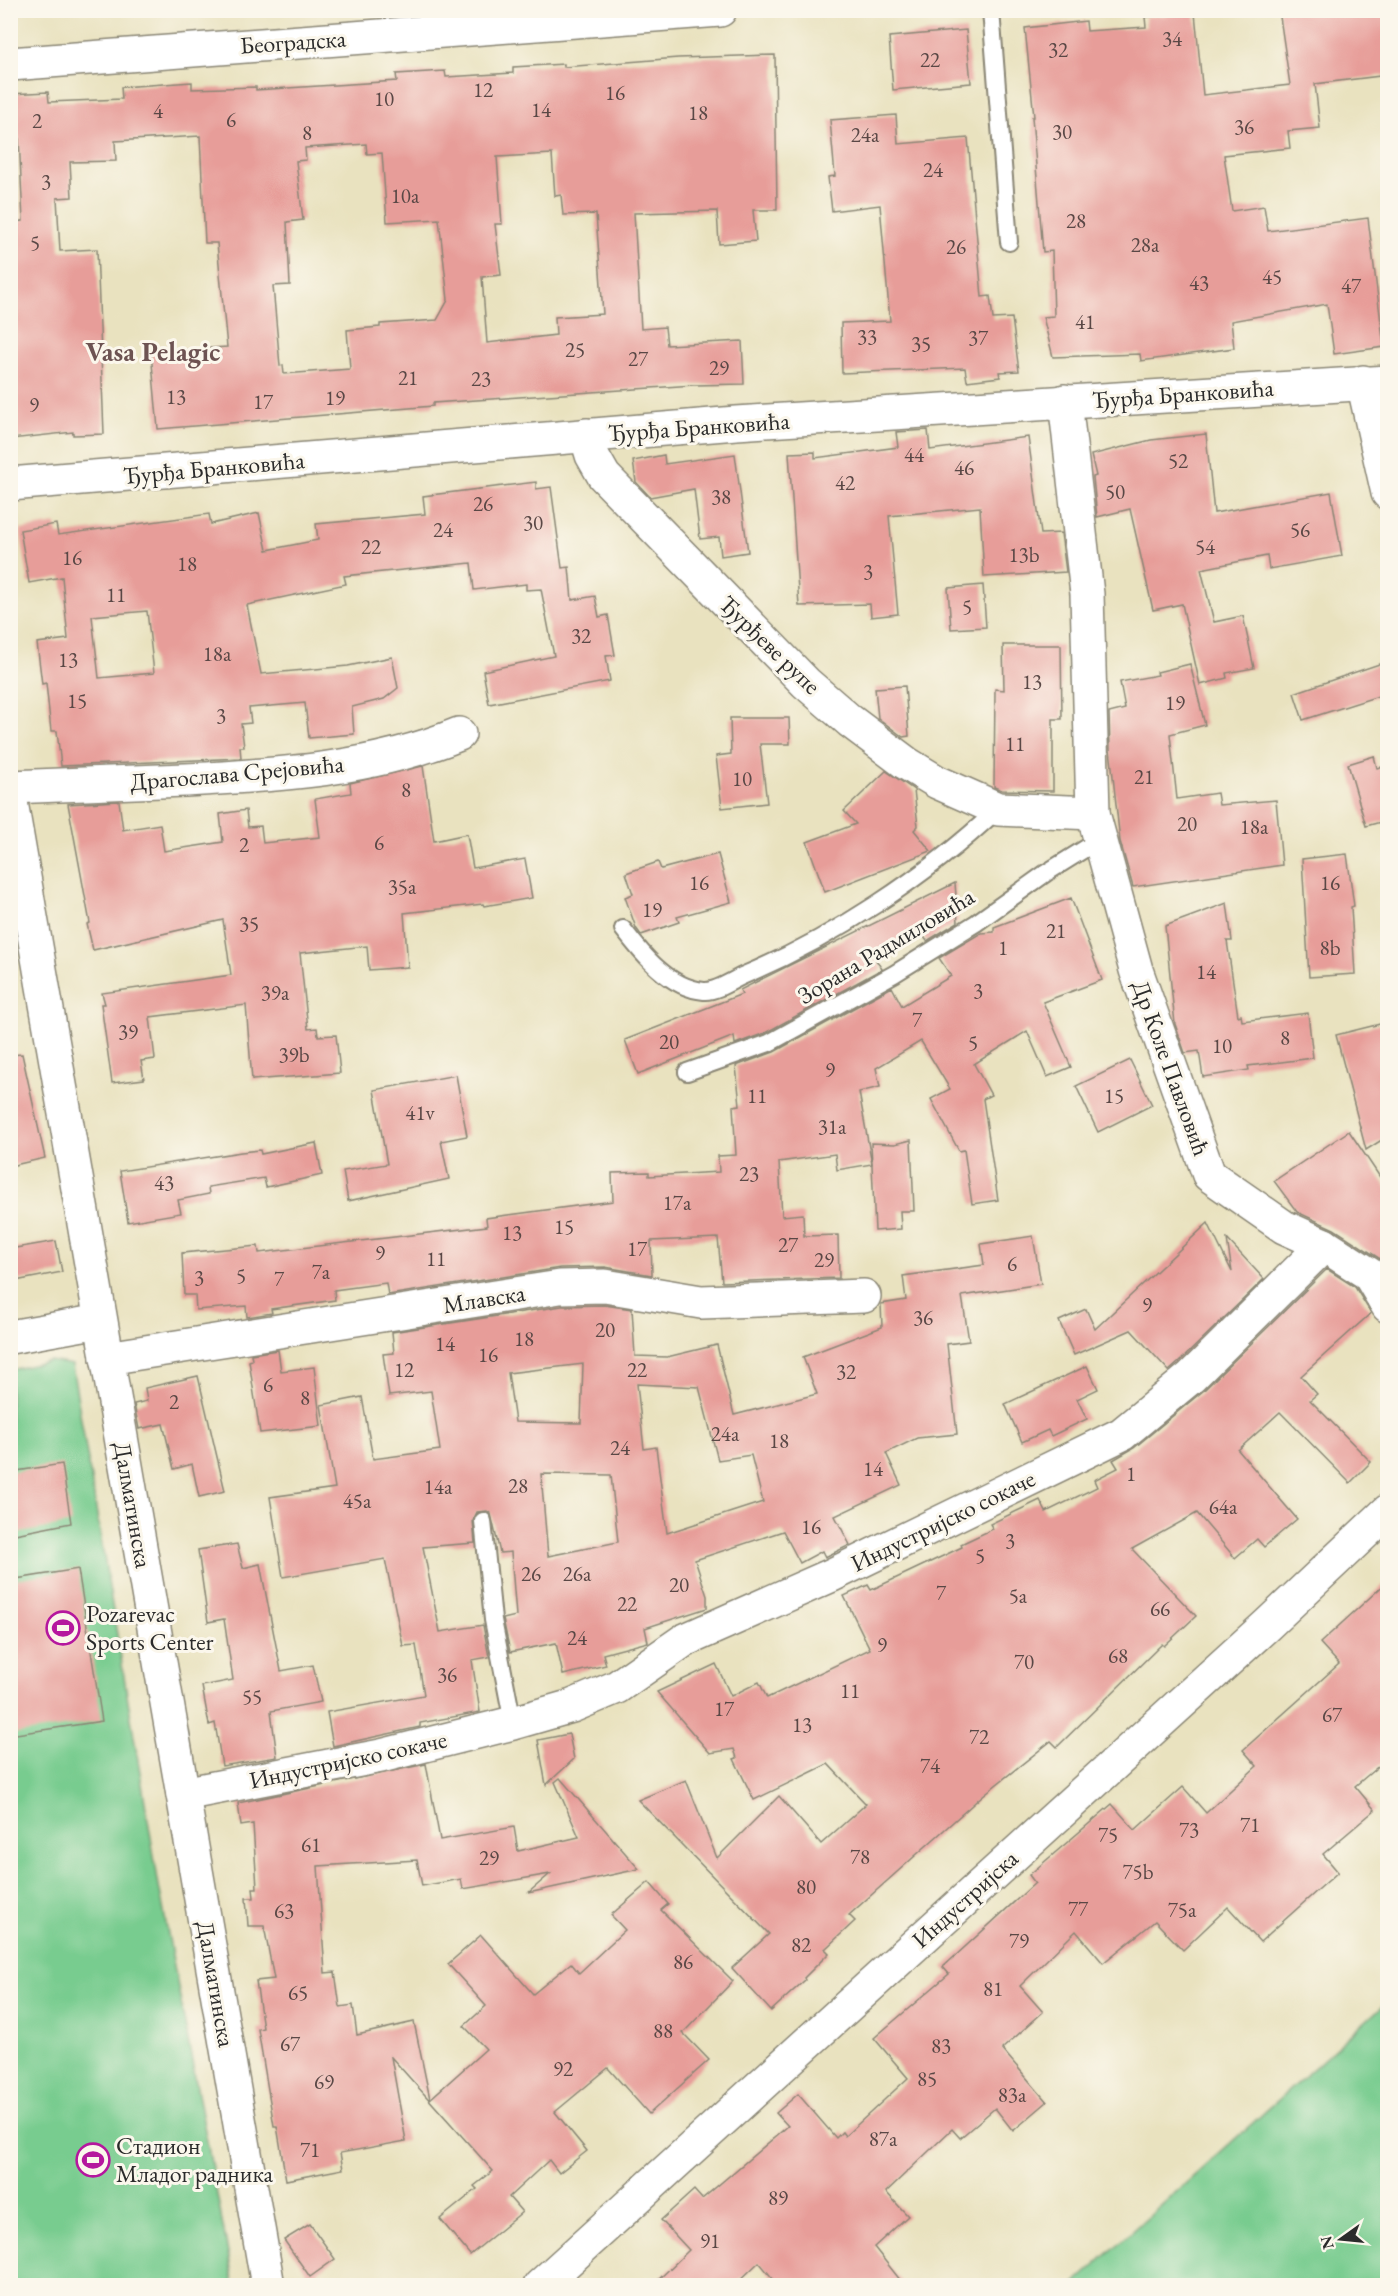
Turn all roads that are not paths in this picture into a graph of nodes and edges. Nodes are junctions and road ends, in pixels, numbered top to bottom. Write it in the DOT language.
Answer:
graph roads {
  1 [pos="720,10"];
  2 [pos="991,10"];
  3 [pos="10,64"];
  4 [pos="1009,242"];
  5 [pos="1375,382"];
  6 [pos="1065,401"];
  7 [pos="586,435"];
  8 [pos="10,484"];
  9 [pos="1388,493"];
  10 [pos="459,734"];
  11 [pos="10,787"];
  12 [pos="10,796"];
  13 [pos="998,809"];
  14 [pos="1096,826"];
  15 [pos="623,929"];
  16 [pos="687,1072"];
  17 [pos="1324,1245"];
  18 [pos="864,1296"];
  19 [pos="1388,1306"];
  20 [pos="100,1321"];
  21 [pos="10,1337"];
  22 [pos="107,1358"];
  23 [pos="1388,1511"];
  24 [pos="483,1521"];
  25 [pos="513,1724"];
  26 [pos="183,1794"];
  27 [pos="268,2286"];
  28 [pos="540,2286"];
  1 -- 3 [label="street, Београдска"];
  2 -- 4 [label="lane"];
  5 -- 6 [label="street, Ђурђа Бранковића"];
  5 -- 9 [label="street"];
  6 -- 7 [label="street, Ђурђа Бранковића"];
  6 -- 14 [label="street"];
  7 -- 8 [label="street, Ђурђа Бранковића"];
  7 -- 13 [label="street, Ђурђеве рупе"];
  10 -- 11 [label="street, Драгослава Срејовића"];
  12 -- 20 [label="street, Далматинска"];
  13 -- 14 [label="street, Ђурђеве рупе"];
  13 -- 15 [label="lane"];
  14 -- 16 [label="lane, Зорана Радмиловића"];
  14 -- 17 [label="street, Др Коле Павловић"];
  17 -- 19 [label="street, Др Коле Павловић"];
  17 -- 25 [label="street, Индустријско сокаче"];
  18 -- 22 [label="street, Млавска"];
  20 -- 21 [label="street"];
  20 -- 22 [label="street, Далматинска"];
  22 -- 26 [label="street, Далматинска"];
  23 -- 28 [label="street, Индустријска"];
  24 -- 25 [label="lane"];
  25 -- 26 [label="street, Индустријско сокаче"];
  26 -- 27 [label="street, Далматинска"];
}
